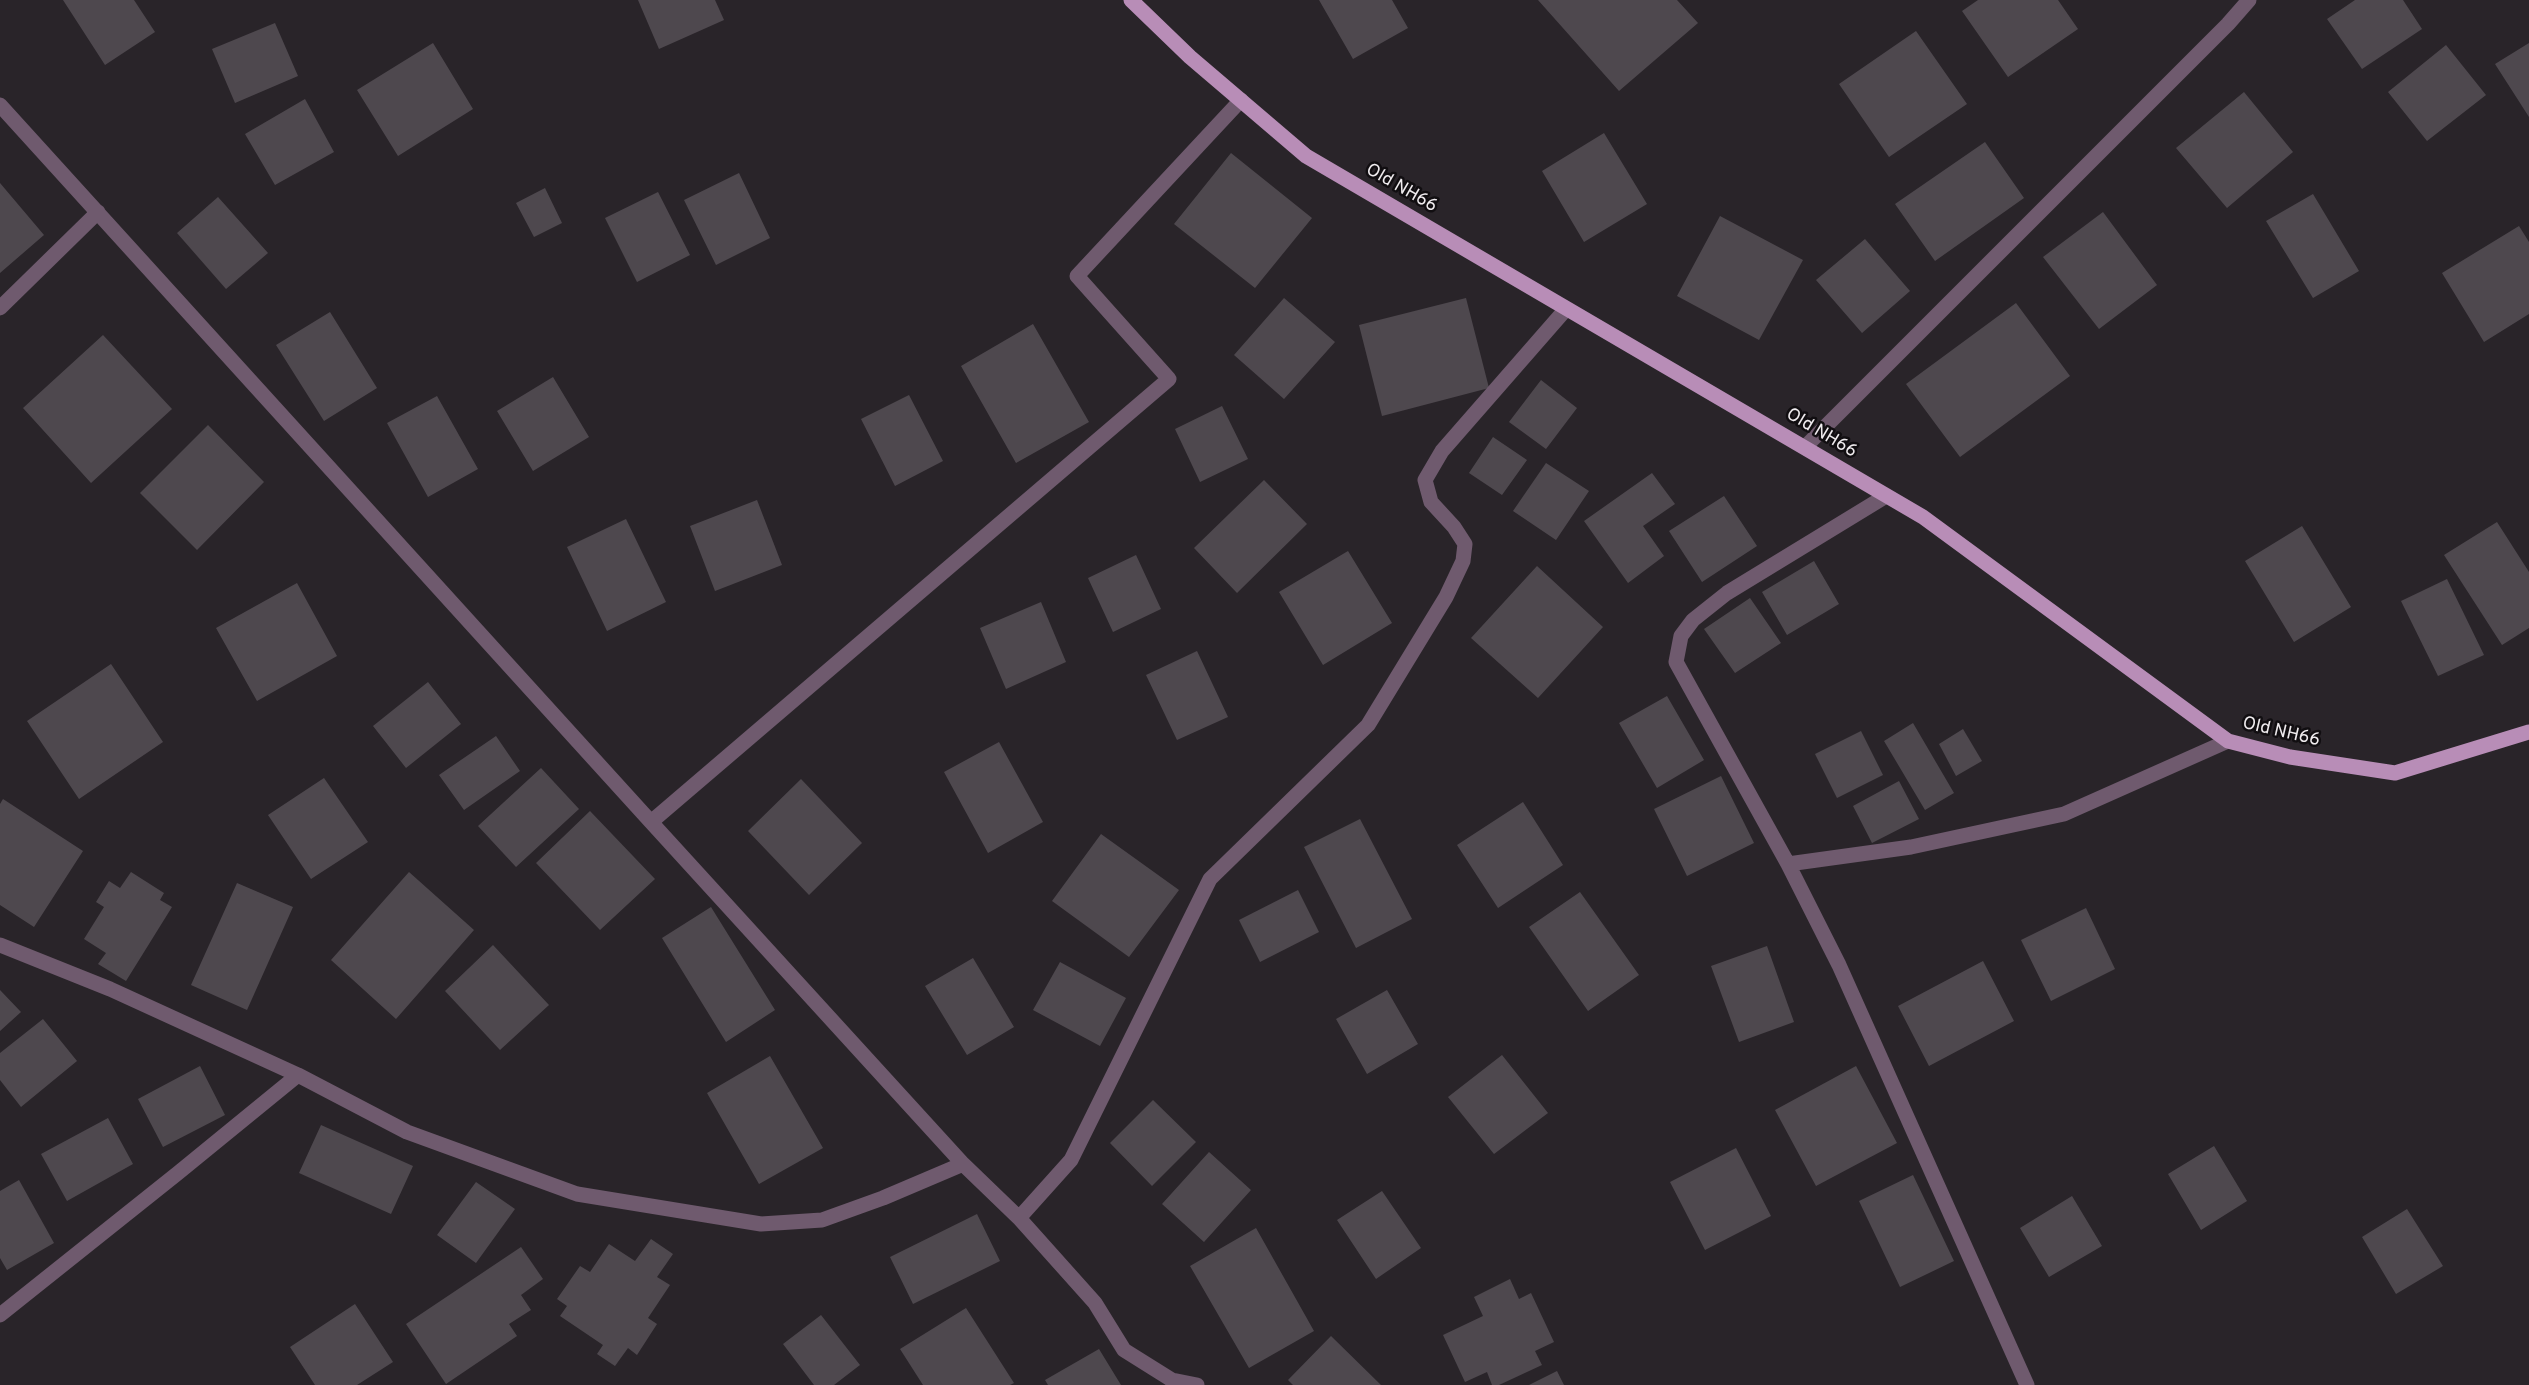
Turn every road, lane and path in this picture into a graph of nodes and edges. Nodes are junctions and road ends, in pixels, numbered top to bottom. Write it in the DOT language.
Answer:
graph roads {
  1 [pos="1131,0"];
  2 [pos="2249,0"];
  3 [pos="1241,100"];
  4 [pos="0,105"];
  5 [pos="98,212"];
  6 [pos="0,308"];
  7 [pos="1566,309"];
  8 [pos="1805,447"];
  9 [pos="1886,496"];
  10 [pos="2529,732"];
  11 [pos="2228,741"];
  12 [pos="651,822"];
  13 [pos="1788,864"];
  14 [pos="0,945"];
  15 [pos="298,1075"];
  16 [pos="963,1164"];
  17 [pos="1019,1218"];
  18 [pos="0,1314"];
  19 [pos="1173,1382"];
  20 [pos="1197,1385"];
  21 [pos="2027,1385"];
  1 -- 3 [label="main road, Old NH66"];
  2 -- 8 [label="street"];
  3 -- 7 [label="main road, Old NH66"];
  3 -- 12 [label="street"];
  4 -- 5 [label="street"];
  5 -- 6 [label="street"];
  5 -- 12 [label="street"];
  7 -- 8 [label="main road, Old NH66"];
  7 -- 17 [label="street"];
  8 -- 9 [label="main road, Old NH66"];
  9 -- 11 [label="main road, Old NH66"];
  9 -- 13 [label="street"];
  10 -- 11 [label="main road, Old NH66"];
  11 -- 13 [label="street"];
  12 -- 16 [label="street"];
  13 -- 21 [label="street"];
  14 -- 15 [label="street"];
  15 -- 16 [label="street"];
  15 -- 18 [label="street"];
  16 -- 17 [label="street"];
  17 -- 19 [label="street"];
  19 -- 20 [label="street"];
}
